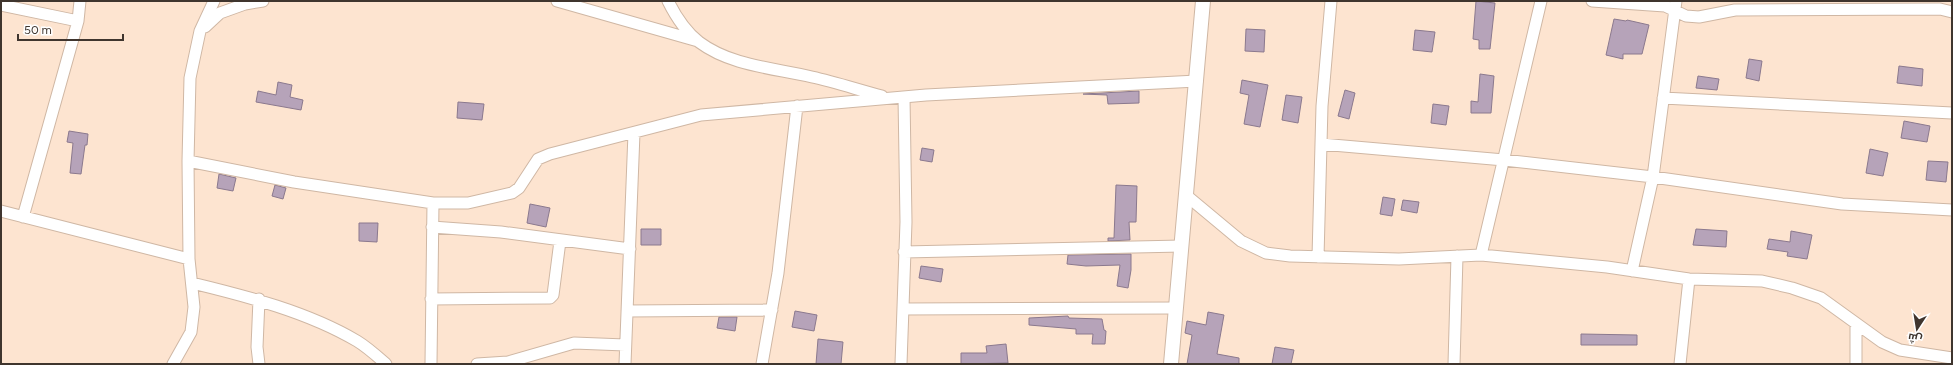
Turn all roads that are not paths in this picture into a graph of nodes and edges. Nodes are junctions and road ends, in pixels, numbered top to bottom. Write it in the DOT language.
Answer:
graph roads {
  1 [pos="80,1"];
  2 [pos="214,1"];
  3 [pos="263,1"];
  4 [pos="556,1"];
  5 [pos="668,1"];
  6 [pos="1203,1"];
  7 [pos="1331,1"];
  8 [pos="1541,1"];
  9 [pos="1592,1"];
  10 [pos="1,5"];
  11 [pos="1675,5"];
  12 [pos="1952,12"];
  13 [pos="78,22"];
  14 [pos="200,31"];
  15 [pos="698,42"];
  16 [pos="1197,81"];
  17 [pos="904,97"];
  18 [pos="888,98"];
  19 [pos="1663,98"];
  20 [pos="796,106"];
  21 [pos="1952,113"];
  22 [pos="634,133"];
  23 [pos="1321,144"];
  24 [pos="1504,160"];
  25 [pos="188,161"];
  26 [pos="1653,177"];
  27 [pos="1187,196"];
  28 [pos="433,203"];
  29 [pos="1952,210"];
  30 [pos="1,211"];
  31 [pos="23,217"];
  32 [pos="432,228"];
  33 [pos="560,241"];
  34 [pos="1182,246"];
  35 [pos="630,249"];
  36 [pos="904,252"];
  37 [pos="1481,255"];
  38 [pos="1318,256"];
  39 [pos="1457,256"];
  40 [pos="189,259"];
  41 [pos="1632,271"];
  42 [pos="1689,279"];
  43 [pos="192,283"];
  44 [pos="431,299"];
  45 [pos="259,300"];
  46 [pos="1176,308"];
  47 [pos="903,309"];
  48 [pos="772,310"];
  49 [pos="627,311"];
  50 [pos="1856,324"];
  51 [pos="625,345"];
  52 [pos="1952,358"];
  53 [pos="172,364"];
  54 [pos="259,364"];
  55 [pos="386,364"];
  56 [pos="431,364"];
  57 [pos="477,364"];
  58 [pos="625,364"];
  59 [pos="762,364"];
  60 [pos="901,364"];
  61 [pos="1171,364"];
  62 [pos="1454,364"];
  63 [pos="1680,364"];
  64 [pos="1856,364"];
  1 -- 13 [label="street"];
  2 -- 14 [label="street"];
  3 -- 14 [label="street"];
  4 -- 15 [label="street"];
  5 -- 15 [label="street"];
  6 -- 16 [label="street"];
  7 -- 23 [label="street"];
  8 -- 24 [label="street"];
  9 -- 11 [label="street"];
  10 -- 13 [label="street"];
  11 -- 12 [label="street"];
  11 -- 19 [label="street"];
  13 -- 31 [label="street"];
  14 -- 25 [label="street"];
  15 -- 18 [label="street"];
  16 -- 17 [label="street"];
  16 -- 27 [label="street"];
  17 -- 18 [label="street"];
  17 -- 36 [label="street"];
  18 -- 20 [label="street"];
  19 -- 21 [label="street"];
  19 -- 26 [label="street"];
  20 -- 22 [label="street"];
  20 -- 48 [label="street"];
  22 -- 28 [label="street"];
  22 -- 35 [label="street"];
  23 -- 24 [label="street"];
  23 -- 38 [label="street"];
  24 -- 26 [label="street"];
  24 -- 37 [label="street"];
  25 -- 28 [label="street"];
  25 -- 40 [label="street"];
  26 -- 29 [label="street"];
  26 -- 41 [label="street"];
  27 -- 34 [label="street"];
  27 -- 38 [label="street"];
  28 -- 32 [label="street"];
  30 -- 31 [label="street"];
  31 -- 40 [label="street"];
  32 -- 33 [label="street"];
  32 -- 44 [label="street"];
  33 -- 35 [label="street"];
  33 -- 44 [label="street"];
  34 -- 36 [label="street"];
  34 -- 46 [label="street"];
  35 -- 49 [label="street"];
  36 -- 47 [label="street"];
  37 -- 39 [label="street"];
  37 -- 41 [label="street"];
  38 -- 39 [label="street"];
  39 -- 62 [label="street"];
  40 -- 43 [label="street"];
  41 -- 42 [label="street"];
  42 -- 50 [label="street"];
  42 -- 63 [label="street"];
  43 -- 45 [label="street"];
  43 -- 53 [label="street"];
  44 -- 56 [label="street"];
  45 -- 54 [label="street"];
  45 -- 55 [label="street"];
  46 -- 47 [label="street"];
  46 -- 61 [label="street"];
  47 -- 60 [label="street"];
  48 -- 49 [label="street"];
  48 -- 59 [label="street"];
  49 -- 51 [label="street"];
  50 -- 52 [label="street"];
  50 -- 64 [label="street"];
  51 -- 57 [label="street"];
  51 -- 58 [label="street"];
}
